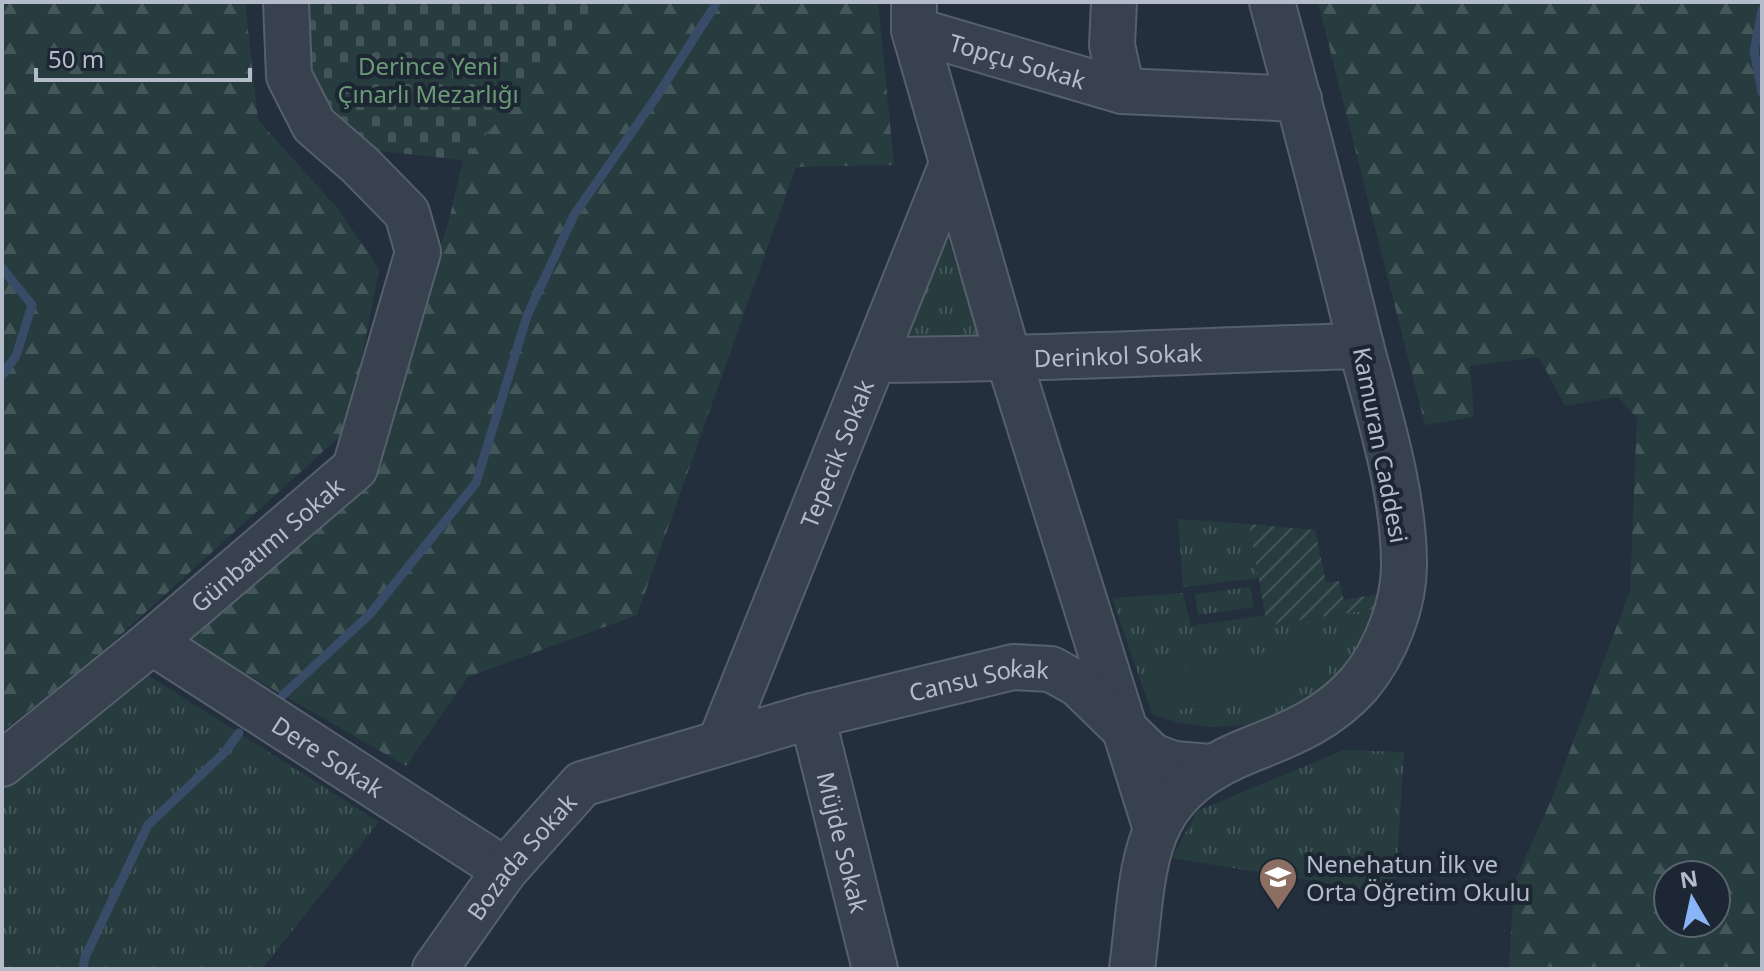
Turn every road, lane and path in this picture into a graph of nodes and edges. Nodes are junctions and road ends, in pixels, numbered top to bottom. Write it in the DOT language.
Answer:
graph roads {
  1 [pos="286,2"];
  2 [pos="1114,2"];
  3 [pos="1272,2"];
  4 [pos="914,16"];
  5 [pos="1122,91"];
  6 [pos="1299,99"];
  7 [pos="952,164"];
  8 [pos="1361,346"];
  9 [pos="874,360"];
  10 [pos="1009,360"];
  11 [pos="152,642"];
  12 [pos="812,716"];
  13 [pos="1124,729"];
  14 [pos="720,743"];
  15 [pos="2,764"];
  16 [pos="1210,767"];
  17 [pos="1155,826"];
  18 [pos="505,870"];
  19 [pos="435,969"];
  20 [pos="875,969"];
  21 [pos="1132,969"];
  1 -- 11 [label="street, Günbatımı Sokak"];
  2 -- 5 [label="street, Topçu Sokak"];
  3 -- 6 [label="street, Kamuran Caddesi"];
  4 -- 5 [label="street, Topçu Sokak"];
  4 -- 7 [label="street"];
  5 -- 6 [label="street, Topçu Sokak"];
  6 -- 8 [label="street, Kamuran Caddesi"];
  7 -- 9 [label="street, Tepecik Sokak"];
  7 -- 10 [label="street"];
  8 -- 10 [label="street, Derinkol Sokak"];
  8 -- 16 [label="street, Kamuran Caddesi"];
  9 -- 10 [label="street, Derinkol Sokak"];
  9 -- 14 [label="street, Tepecik Sokak"];
  10 -- 13 [label="street"];
  11 -- 15 [label="street, Günbatımı Sokak"];
  11 -- 18 [label="street, Dere Sokak"];
  12 -- 13 [label="street, Cansu Sokak"];
  12 -- 14 [label="street, Cansu Sokak"];
  12 -- 20 [label="street, Müjde Sokak"];
  13 -- 16 [label="street, Cansu Sokak"];
  13 -- 17 [label="street"];
  14 -- 18 [label="street, Bozada Sokak"];
  16 -- 17 [label="street, Kamuran Caddesi"];
  17 -- 21 [label="street, Kamuran Caddesi"];
  18 -- 19 [label="street, Bozada Sokak"];
}
